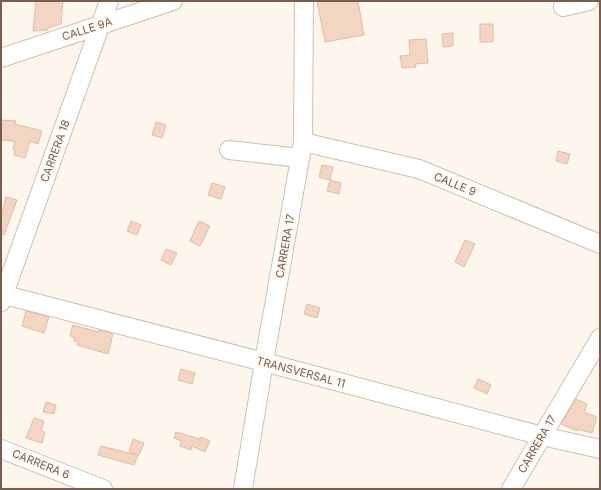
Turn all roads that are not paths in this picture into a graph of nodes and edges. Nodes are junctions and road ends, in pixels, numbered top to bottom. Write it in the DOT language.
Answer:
graph roads {
  1 [pos="109,1"];
  2 [pos="173,1"];
  3 [pos="304,1"];
  4 [pos="589,1"];
  5 [pos="563,7"];
  6 [pos="100,25"];
  7 [pos="1,58"];
  8 [pos="229,150"];
  9 [pos="302,150"];
  10 [pos="600,244"];
  11 [pos="2,297"];
  12 [pos="600,338"];
  13 [pos="264,362"];
  14 [pos="542,436"];
  15 [pos="1,449"];
  16 [pos="600,449"];
  17 [pos="103,489"];
  18 [pos="243,489"];
  19 [pos="511,489"];
  1 -- 6 [label="street, CARRERA 18"];
  2 -- 6 [label="street, CALLE 9A"];
  3 -- 9 [label="street, CARRERA 17"];
  4 -- 5 [label="street"];
  6 -- 7 [label="street, CALLE 9A"];
  6 -- 11 [label="street, CARRERA 18"];
  8 -- 9 [label="street, CALLE 9"];
  9 -- 10 [label="street, CALLE 9"];
  9 -- 13 [label="street, CARRERA 17"];
  11 -- 13 [label="street, TRANSVERSAL 11"];
  12 -- 14 [label="street, CARRERA 17"];
  13 -- 14 [label="street, TRANSVERSAL 11"];
  13 -- 18 [label="street, CARRERA 17"];
  14 -- 16 [label="street, TRANSVERSAL 11"];
  14 -- 19 [label="street, CARRERA 17"];
  15 -- 17 [label="street, CARRERA 6"];
}
